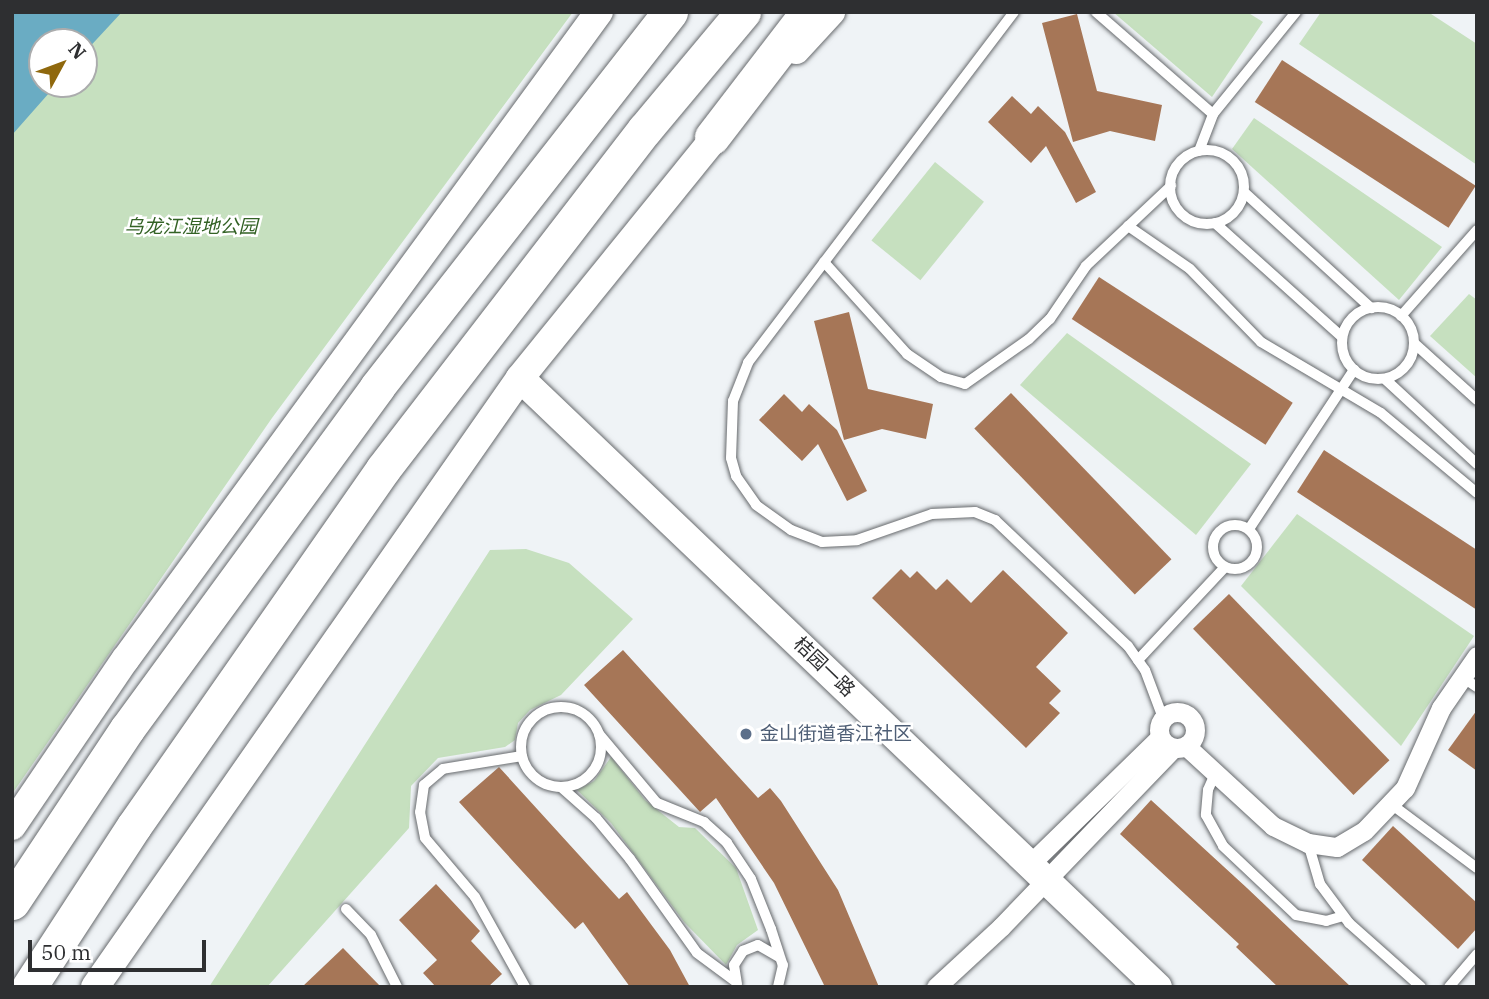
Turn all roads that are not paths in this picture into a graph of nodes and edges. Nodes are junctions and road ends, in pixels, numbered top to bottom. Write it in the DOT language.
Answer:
graph roads {
  1 [pos="599,12"];
  2 [pos="670,12"];
  3 [pos="743,12"];
  4 [pos="755,12"];
  5 [pos="808,12"];
  6 [pos="831,12"];
  7 [pos="1014,12"];
  8 [pos="1096,12"];
  9 [pos="1296,12"];
  10 [pos="690,74"];
  11 [pos="1213,114"];
  12 [pos="712,137"];
  13 [pos="1199,151"];
  14 [pos="1171,186"];
  15 [pos="1245,194"];
  16 [pos="1215,223"];
  17 [pos="1128,226"];
  18 [pos="1477,230"];
  19 [pos="824,262"];
  20 [pos="1371,308"];
  21 [pos="1401,316"];
  22 [pos="1342,337"];
  23 [pos="1414,343"];
  24 [pos="1354,370"];
  25 [pos="520,378"];
  26 [pos="1386,380"];
  27 [pos="1340,390"];
  28 [pos="1477,400"];
  29 [pos="1477,464"];
  30 [pos="1477,493"];
  31 [pos="1249,529"];
  32 [pos="1225,566"];
  33 [pos="1477,656"];
  34 [pos="1138,660"];
  35 [pos="1469,682"];
  36 [pos="599,734"];
  37 [pos="1170,737"];
  38 [pos="522,756"];
  39 [pos="1215,774"];
  40 [pos="561,788"];
  41 [pos="1391,804"];
  42 [pos="12,826"];
  43 [pos="1308,843"];
  44 [pos="1477,867"];
  45 [pos="1037,873"];
  46 [pos="12,902"];
  47 [pos="346,909"];
  48 [pos="1343,916"];
  49 [pos="1477,954"];
  50 [pos="780,957"];
  51 [pos="737,984"];
  52 [pos="780,985"];
  53 [pos="29,987"];
  54 [pos="95,987"];
  55 [pos="397,987"];
  56 [pos="525,987"];
  57 [pos="936,987"];
  58 [pos="1158,987"];
  59 [pos="1421,987"];
  60 [pos="1449,987"];
  1 -- 42 [label="main road"];
  2 -- 46 [label="highway"];
  3 -- 10 [label="highway"];
  4 -- 10 [label="highway"];
  5 -- 12 [label="highway"];
  6 -- 12 [label="main road"];
  7 -- 19 [label="lane"];
  8 -- 11 [label="lane"];
  9 -- 11 [label="lane"];
  10 -- 53 [label="highway"];
  11 -- 13 [label="lane"];
  12 -- 25 [label="main road"];
  13 -- 14 [label="lane"];
  13 -- 15 [label="lane"];
  14 -- 16 [label="lane"];
  14 -- 17 [label="lane"];
  15 -- 16 [label="lane"];
  15 -- 20 [label="lane"];
  16 -- 22 [label="lane"];
  17 -- 19 [label="lane"];
  17 -- 27 [label="lane"];
  18 -- 21 [label="lane"];
  19 -- 34 [label="lane"];
  20 -- 21 [label="lane"];
  20 -- 22 [label="lane"];
  21 -- 23 [label="lane"];
  22 -- 24 [label="lane"];
  23 -- 26 [label="lane"];
  23 -- 28 [label="lane"];
  24 -- 26 [label="lane"];
  24 -- 27 [label="lane"];
  25 -- 45 [label="main road, 桔园一路"];
  25 -- 54 [label="main road"];
  26 -- 29 [label="lane"];
  27 -- 30 [label="lane"];
  27 -- 31 [label="lane"];
  31 -- 32 [label="lane"];
  31 -- 32 [label="lane"];
  32 -- 34 [label="lane"];
  33 -- 35 [label="street"];
  34 -- 37 [label="lane"];
  35 -- 41 [label="street"];
  36 -- 38 [label="lane"];
  36 -- 40 [label="lane"];
  36 -- 50 [label="lane"];
  37 -- 39 [label="street"];
  37 -- 45 [label="street"];
  38 -- 40 [label="lane"];
  38 -- 56 [label="lane"];
  39 -- 43 [label="street"];
  39 -- 48 [label="lane"];
  40 -- 51 [label="lane"];
  41 -- 43 [label="street"];
  41 -- 44 [label="lane"];
  43 -- 48 [label="lane"];
  45 -- 57 [label="street"];
  45 -- 58 [label="main road, 桔园一路"];
  47 -- 55 [label="lane"];
  48 -- 59 [label="lane"];
  49 -- 60 [label="lane"];
  50 -- 51 [label="lane"];
  50 -- 52 [label="lane"];
}
